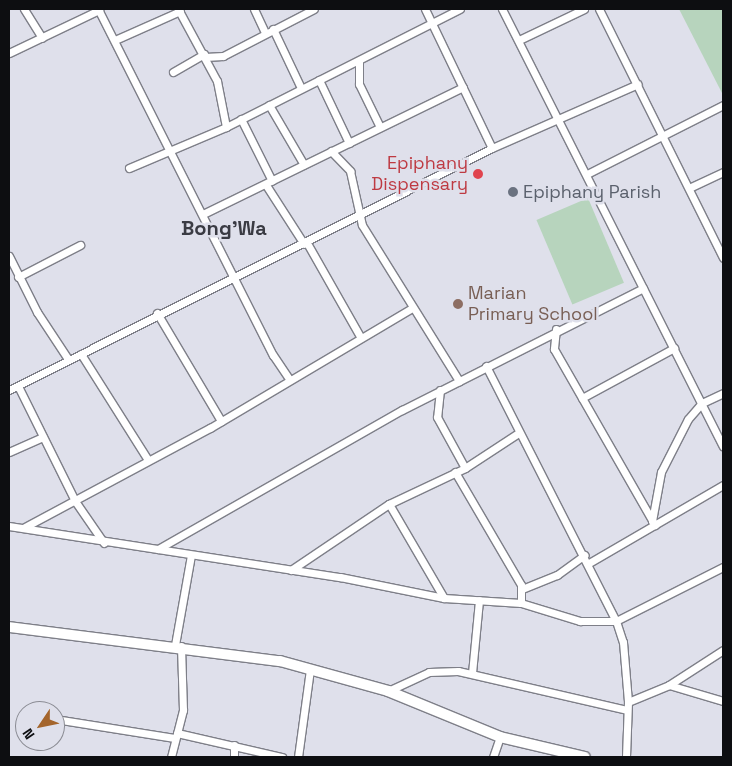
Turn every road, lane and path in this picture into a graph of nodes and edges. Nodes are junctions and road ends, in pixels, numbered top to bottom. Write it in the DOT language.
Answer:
graph roads {
  1 [pos="24,9"];
  2 [pos="99,9"];
  3 [pos="254,9"];
  4 [pos="314,9"];
  5 [pos="425,9"];
  6 [pos="460,9"];
  7 [pos="502,9"];
  8 [pos="584,9"];
  9 [pos="598,9"];
  10 [pos="179,10"];
  11 [pos="433,24"];
  12 [pos="273,29"];
  13 [pos="265,34"];
  14 [pos="42,38"];
  15 [pos="115,40"];
  16 [pos="519,40"];
  17 [pos="9,54"];
  18 [pos="204,56"];
  19 [pos="359,61"];
  20 [pos="173,72"];
  21 [pos="319,80"];
  22 [pos="638,84"];
  23 [pos="463,86"];
  24 [pos="301,88"];
  25 [pos="269,105"];
  26 [pos="723,105"];
  27 [pos="241,119"];
  28 [pos="556,119"];
  29 [pos="226,127"];
  30 [pos="380,127"];
  31 [pos="662,138"];
  32 [pos="349,143"];
  33 [pos="492,148"];
  34 [pos="172,150"];
  35 [pos="331,152"];
  36 [pos="304,166"];
  37 [pos="129,168"];
  38 [pos="723,172"];
  39 [pos="587,174"];
  40 [pos="269,183"];
  41 [pos="689,188"];
  42 [pos="205,213"];
  43 [pos="359,218"];
  44 [pos="305,244"];
  45 [pos="80,245"];
  46 [pos="9,256"];
  47 [pos="723,258"];
  48 [pos="236,274"];
  49 [pos="18,277"];
  50 [pos="644,288"];
  51 [pos="412,308"];
  52 [pos="157,313"];
  53 [pos="557,328"];
  54 [pos="362,338"];
  55 [pos="674,348"];
  56 [pos="81,354"];
  57 [pos="68,359"];
  58 [pos="486,366"];
  59 [pos="290,380"];
  60 [pos="458,381"];
  61 [pos="18,386"];
  62 [pos="9,390"];
  63 [pos="440,390"];
  64 [pos="723,393"];
  65 [pos="582,398"];
  66 [pos="702,403"];
  67 [pos="221,421"];
  68 [pos="517,434"];
  69 [pos="43,437"];
  70 [pos="723,446"];
  71 [pos="9,452"];
  72 [pos="148,460"];
  73 [pos="465,468"];
  74 [pos="456,472"];
  75 [pos="723,485"];
  76 [pos="75,501"];
  77 [pos="389,504"];
  78 [pos="653,523"];
  79 [pos="9,526"];
  80 [pos="25,528"];
  81 [pos="104,543"];
  82 [pos="158,549"];
  83 [pos="192,555"];
  84 [pos="585,555"];
  85 [pos="589,563"];
  86 [pos="723,567"];
  87 [pos="291,570"];
  88 [pos="522,589"];
  89 [pos="444,598"];
  90 [pos="479,600"];
  91 [pos="521,603"];
  92 [pos="616,621"];
  93 [pos="9,627"];
  94 [pos="178,646"];
  95 [pos="723,650"];
  96 [pos="310,669"];
  97 [pos="472,672"];
  98 [pos="669,685"];
  99 [pos="388,691"];
  100 [pos="723,701"];
  101 [pos="628,702"];
  102 [pos="627,710"];
  103 [pos="65,720"];
  104 [pos="176,736"];
  105 [pos="500,737"];
  106 [pos="234,745"];
  107 [pos="170,757"];
  108 [pos="234,757"];
  109 [pos="282,757"];
  110 [pos="298,757"];
  111 [pos="493,757"];
  112 [pos="585,757"];
  113 [pos="626,757"];
  1 -- 14 [label="street"];
  2 -- 14 [label="street"];
  2 -- 15 [label="street"];
  3 -- 13 [label="street"];
  4 -- 12 [label="street"];
  5 -- 11 [label="street"];
  6 -- 11 [label="street"];
  7 -- 16 [label="street"];
  8 -- 16 [label="street"];
  9 -- 22 [label="street"];
  10 -- 15 [label="street"];
  10 -- 18 [label="street"];
  11 -- 19 [label="street"];
  11 -- 23 [label="street"];
  12 -- 13 [label="street"];
  12 -- 24 [label="street"];
  13 -- 18 [label="street"];
  14 -- 17 [label="street"];
  15 -- 34 [label="street"];
  16 -- 28 [label="street"];
  18 -- 20 [label="street"];
  18 -- 29 [label="street"];
  19 -- 21 [label="street"];
  19 -- 30 [label="street"];
  21 -- 24 [label="street"];
  21 -- 32 [label="street"];
  22 -- 28 [label="street"];
  22 -- 31 [label="street"];
  23 -- 30 [label="street"];
  23 -- 33 [label="street"];
  24 -- 25 [label="street"];
  25 -- 27 [label="street"];
  25 -- 36 [label="street"];
  26 -- 31 [label="street"];
  27 -- 29 [label="street"];
  27 -- 40 [label="street"];
  28 -- 33 [label="street"];
  28 -- 39 [label="street"];
  29 -- 34 [label="street"];
  30 -- 32 [label="street"];
  31 -- 39 [label="street"];
  31 -- 41 [label="street"];
  32 -- 35 [label="street"];
  33 -- 43 [label="street"];
  34 -- 37 [label="street"];
  34 -- 42 [label="street"];
  35 -- 36 [label="street"];
  35 -- 43 [label="street"];
  36 -- 40 [label="street"];
  38 -- 41 [label="street"];
  39 -- 50 [label="street"];
  40 -- 42 [label="street"];
  40 -- 44 [label="street"];
  41 -- 47 [label="street"];
  42 -- 48 [label="street"];
  43 -- 44 [label="street"];
  43 -- 51 [label="street"];
  44 -- 48 [label="street"];
  44 -- 54 [label="street"];
  45 -- 49 [label="street"];
  46 -- 49 [label="street"];
  48 -- 52 [label="street"];
  48 -- 59 [label="street"];
  49 -- 57 [label="street"];
  50 -- 53 [label="street"];
  50 -- 55 [label="street"];
  51 -- 54 [label="street"];
  51 -- 60 [label="street"];
  52 -- 56 [label="street"];
  52 -- 67 [label="street"];
  53 -- 58 [label="street"];
  53 -- 65 [label="street"];
  54 -- 59 [label="street"];
  55 -- 65 [label="street"];
  55 -- 66 [label="street"];
  56 -- 57 [label="street"];
  56 -- 72 [label="street"];
  57 -- 61 [label="street"];
  58 -- 60 [label="street"];
  58 -- 68 [label="street"];
  59 -- 67 [label="street"];
  60 -- 63 [label="street"];
  61 -- 62 [label="street"];
  61 -- 69 [label="street"];
  63 -- 73 [label="street"];
  63 -- 82 [label="street"];
  64 -- 66 [label="street"];
  65 -- 78 [label="street"];
  66 -- 70 [label="street"];
  66 -- 78 [label="street"];
  67 -- 72 [label="street"];
  68 -- 73 [label="street"];
  68 -- 84 [label="street"];
  69 -- 71 [label="street"];
  69 -- 76 [label="street"];
  72 -- 76 [label="street"];
  73 -- 74 [label="street"];
  74 -- 77 [label="street"];
  74 -- 88 [label="street"];
  75 -- 78 [label="street"];
  76 -- 80 [label="street"];
  76 -- 81 [label="street"];
  77 -- 87 [label="street"];
  77 -- 89 [label="street"];
  78 -- 85 [label="street"];
  79 -- 80 [label="street"];
  80 -- 81 [label="street"];
  81 -- 82 [label="street"];
  82 -- 83 [label="street"];
  83 -- 87 [label="street"];
  83 -- 94 [label="street"];
  84 -- 85 [label="street"];
  84 -- 88 [label="street"];
  85 -- 92 [label="street"];
  86 -- 92 [label="street"];
  87 -- 89 [label="street"];
  88 -- 91 [label="street"];
  89 -- 90 [label="street"];
  90 -- 91 [label="street"];
  90 -- 97 [label="street"];
  91 -- 92 [label="street"];
  92 -- 101 [label="street"];
  93 -- 94 [label="main road"];
  94 -- 96 [label="main road"];
  94 -- 104 [label="street"];
  95 -- 98 [label="street"];
  96 -- 99 [label="main road"];
  96 -- 110 [label="street"];
  97 -- 99 [label="street"];
  97 -- 102 [label="street"];
  98 -- 100 [label="street"];
  98 -- 101 [label="street"];
  99 -- 105 [label="main road"];
  101 -- 102 [label="street"];
  102 -- 113 [label="street"];
  103 -- 104 [label="street"];
  104 -- 106 [label="street"];
  104 -- 107 [label="street"];
  105 -- 111 [label="street"];
  105 -- 112 [label="main road"];
  106 -- 108 [label="street"];
  106 -- 109 [label="street"];
}
